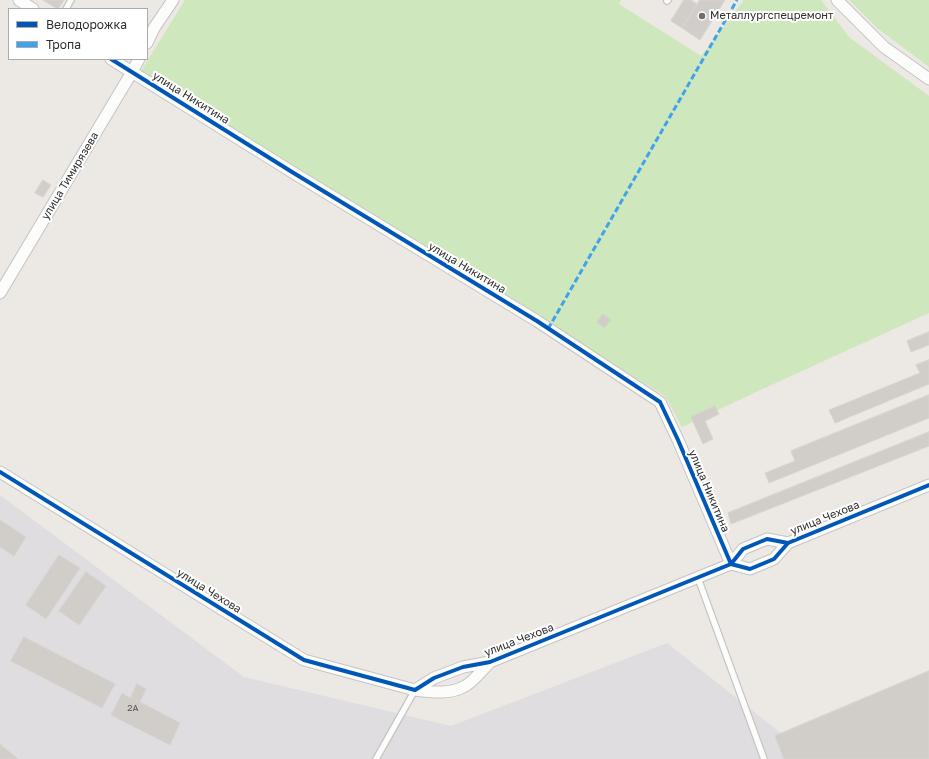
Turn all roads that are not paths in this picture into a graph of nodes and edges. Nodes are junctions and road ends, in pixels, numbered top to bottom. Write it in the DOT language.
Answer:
graph roads {
  1 [pos="19,0"];
  2 [pos="173,0"];
  3 [pos="837,0"];
  4 [pos="31,8"];
  5 [pos="148,41"];
  6 [pos="114,60"];
  7 [pos="138,60"];
  8 [pos="132,72"];
  9 [pos="929,79"];
  10 [pos="0,292"];
  11 [pos="0,472"];
  12 [pos="929,484"];
  13 [pos="788,543"];
  14 [pos="731,564"];
  15 [pos="698,578"];
  16 [pos="490,662"];
  17 [pos="416,690"];
  18 [pos="376,759"];
  19 [pos="764,759"];
  1 -- 4 [label="street"];
  2 -- 5 [label="street"];
  3 -- 9 [label="street"];
  6 -- 8 [label="street, улица Никитина"];
  7 -- 8 [label="street, улица Тимирязева"];
  8 -- 10 [label="street, улица Тимирязева"];
  8 -- 14 [label="street, улица Никитина"];
  11 -- 17 [label="street, улица Чехова"];
  12 -- 13 [label="street, улица Чехова"];
  13 -- 14 [label="street, улица Чехова"];
  13 -- 14 [label="street"];
  14 -- 15 [label="street, улица Чехова"];
  15 -- 16 [label="street, улица Чехова"];
  15 -- 19 [label="lane"];
  16 -- 17 [label="street, улица Чехова"];
  16 -- 17 [label="street"];
  17 -- 18 [label="lane"];
}
